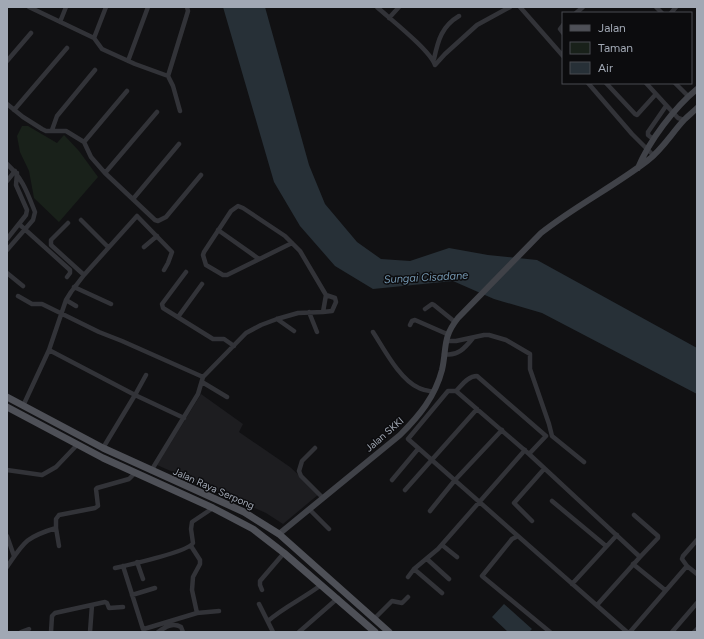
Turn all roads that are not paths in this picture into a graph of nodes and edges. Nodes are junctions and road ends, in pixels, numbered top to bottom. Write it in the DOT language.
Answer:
graph roads {
  1 [pos="29,7"];
  2 [pos="66,7"];
  3 [pos="106,7"];
  4 [pos="148,7"];
  5 [pos="187,7"];
  6 [pos="378,7"];
  7 [pos="399,7"];
  8 [pos="510,7"];
  9 [pos="520,7"];
  10 [pos="459,16"];
  11 [pos="389,18"];
  12 [pos="60,22"];
  13 [pos="31,34"];
  14 [pos="94,38"];
  15 [pos="67,48"];
  16 [pos="562,55"];
  17 [pos="434,59"];
  18 [pos="7,61"];
  19 [pos="128,61"];
  20 [pos="95,70"];
  21 [pos="168,76"];
  22 [pos="589,84"];
  23 [pos="607,84"];
  24 [pos="647,84"];
  25 [pos="676,84"];
  26 [pos="697,89"];
  27 [pos="127,91"];
  28 [pos="656,94"];
  29 [pos="688,96"];
  30 [pos="7,104"];
  31 [pos="666,106"];
  32 [pos="697,108"];
  33 [pos="14,110"];
  34 [pos="180,111"];
  35 [pos="157,112"];
  36 [pos="674,113"];
  37 [pos="684,120"];
  38 [pos="52,130"];
  39 [pos="653,139"];
  40 [pos="84,142"];
  41 [pos="178,144"];
  42 [pos="646,149"];
  43 [pos="654,156"];
  44 [pos="7,164"];
  45 [pos="638,168"];
  46 [pos="16,172"];
  47 [pos="105,173"];
  48 [pos="201,175"];
  49 [pos="7,181"];
  50 [pos="132,199"];
  51 [pos="81,220"];
  52 [pos="68,223"];
  53 [pos="19,224"];
  54 [pos="26,230"];
  55 [pos="218,230"];
  56 [pos="157,236"];
  57 [pos="7,239"];
  58 [pos="292,243"];
  59 [pos="108,247"];
  60 [pos="144,247"];
  61 [pos="7,250"];
  62 [pos="259,259"];
  63 [pos="164,270"];
  64 [pos="186,272"];
  65 [pos="7,273"];
  66 [pos="84,275"];
  67 [pos="67,277"];
  68 [pos="202,284"];
  69 [pos="23,286"];
  70 [pos="74,287"];
  71 [pos="326,295"];
  72 [pos="18,296"];
  73 [pos="66,300"];
  74 [pos="111,304"];
  75 [pos="76,306"];
  76 [pos="425,309"];
  77 [pos="309,312"];
  78 [pos="323,312"];
  79 [pos="61,314"];
  80 [pos="178,317"];
  81 [pos="276,319"];
  82 [pos="456,320"];
  83 [pos="410,325"];
  84 [pos="294,331"];
  85 [pos="317,332"];
  86 [pos="373,332"];
  87 [pos="447,338"];
  88 [pos="473,338"];
  89 [pos="234,346"];
  90 [pos="49,350"];
  91 [pos="444,354"];
  92 [pos="146,375"];
  93 [pos="203,379"];
  94 [pos="456,391"];
  95 [pos="434,392"];
  96 [pos="135,395"];
  97 [pos="7,397"];
  98 [pos="227,397"];
  99 [pos="23,406"];
  100 [pos="7,407"];
  101 [pos="477,409"];
  102 [pos="184,418"];
  103 [pos="502,430"];
  104 [pos="77,445"];
  105 [pos="103,448"];
  106 [pos="315,448"];
  107 [pos="418,449"];
  108 [pos="525,450"];
  109 [pos="529,454"];
  110 [pos="432,461"];
  111 [pos="584,462"];
  112 [pos="544,469"];
  113 [pos="7,470"];
  114 [pos="151,471"];
  115 [pos="135,473"];
  116 [pos="392,480"];
  117 [pos="455,480"];
  118 [pos="405,490"];
  119 [pos="208,495"];
  120 [pos="322,497"];
  121 [pos="552,501"];
  122 [pos="480,502"];
  123 [pos="203,503"];
  124 [pos="213,508"];
  125 [pos="308,509"];
  126 [pos="430,511"];
  127 [pos="634,515"];
  128 [pos="532,521"];
  129 [pos="56,528"];
  130 [pos="329,528"];
  131 [pos="279,534"];
  132 [pos="617,535"];
  133 [pos="7,536"];
  134 [pos="518,536"];
  135 [pos="697,540"];
  136 [pos="442,545"];
  137 [pos="59,546"];
  138 [pos="192,546"];
  139 [pos="606,546"];
  140 [pos="284,553"];
  141 [pos="14,556"];
  142 [pos="457,557"];
  143 [pos="640,557"];
  144 [pos="427,559"];
  145 [pos="137,562"];
  146 [pos="633,564"];
  147 [pos="7,566"];
  148 [pos="123,566"];
  149 [pos="687,566"];
  150 [pos="115,568"];
  151 [pos="414,569"];
  152 [pos="697,574"];
  153 [pos="408,577"];
  154 [pos="144,579"];
  155 [pos="449,579"];
  156 [pos="572,584"];
  157 [pos="322,585"];
  158 [pos="155,588"];
  159 [pos="262,590"];
  160 [pos="665,590"];
  161 [pos="442,593"];
  162 [pos="132,595"];
  163 [pos="408,597"];
  164 [pos="338,598"];
  165 [pos="697,602"];
  166 [pos="259,604"];
  167 [pos="92,605"];
  168 [pos="597,605"];
  169 [pos="123,607"];
  170 [pos="219,611"];
  171 [pos="197,613"];
  172 [pos="375,618"];
  173 [pos="268,621"];
  174 [pos="30,629"];
  175 [pos="697,629"];
  176 [pos="182,630"];
  177 [pos="371,631"];
  178 [pos="21,632"];
  179 [pos="51,632"];
  180 [pos="90,632"];
  181 [pos="158,632"];
  182 [pos="273,632"];
  183 [pos="299,632"];
  184 [pos="389,632"];
  185 [pos="550,632"];
  186 [pos="627,632"];
  187 [pos="630,632"];
  188 [pos="672,632"];
  189 [pos="694,632"];
  1 -- 12 [label="street"];
  2 -- 12 [label="street"];
  3 -- 14 [label="street"];
  4 -- 19 [label="street"];
  5 -- 21 [label="street"];
  6 -- 11 [label="street"];
  7 -- 11 [label="street"];
  8 -- 17 [label="street"];
  9 -- 16 [label="street"];
  10 -- 17 [label="street"];
  11 -- 17 [label="street"];
  12 -- 14 [label="street"];
  13 -- 18 [label="street"];
  14 -- 19 [label="street"];
  15 -- 33 [label="street"];
  19 -- 21 [label="street"];
  20 -- 38 [label="street"];
  21 -- 34 [label="street"];
  22 -- 42 [label="street"];
  23 -- 28 [label="street"];
  24 -- 28 [label="street"];
  25 -- 29 [label="street"];
  26 -- 29 [label="main road"];
  27 -- 40 [label="street"];
  28 -- 31 [label="street"];
  29 -- 36 [label="main road"];
  30 -- 33 [label="street"];
  31 -- 36 [label="street"];
  31 -- 39 [label="street"];
  32 -- 37 [label="main road, Jalan SKKI"];
  33 -- 38 [label="street"];
  35 -- 47 [label="street"];
  36 -- 37 [label="street"];
  36 -- 39 [label="main road"];
  37 -- 43 [label="main road, Jalan SKKI"];
  38 -- 40 [label="street"];
  39 -- 42 [label="main road"];
  40 -- 47 [label="street"];
  41 -- 50 [label="street"];
  42 -- 43 [label="street"];
  42 -- 45 [label="main road"];
  43 -- 45 [label="main road, Jalan SKKI"];
  44 -- 46 [label="street"];
  45 -- 82 [label="main road, Jalan SKKI"];
  46 -- 49 [label="street"];
  46 -- 53 [label="street"];
  46 -- 54 [label="street"];
  47 -- 50 [label="street"];
  48 -- 50 [label="street"];
  51 -- 59 [label="street"];
  52 -- 66 [label="street"];
  53 -- 54 [label="street"];
  53 -- 57 [label="street"];
  54 -- 61 [label="street"];
  54 -- 67 [label="street"];
  55 -- 58 [label="street"];
  55 -- 62 [label="street"];
  55 -- 62 [label="street"];
  56 -- 59 [label="street"];
  56 -- 60 [label="street"];
  56 -- 63 [label="street"];
  58 -- 62 [label="street"];
  58 -- 71 [label="street"];
  59 -- 66 [label="street"];
  64 -- 80 [label="street"];
  65 -- 69 [label="street"];
  66 -- 70 [label="street"];
  68 -- 80 [label="street"];
  70 -- 73 [label="street"];
  70 -- 74 [label="street"];
  71 -- 78 [label="street"];
  71 -- 78 [label="street"];
  72 -- 79 [label="street"];
  73 -- 75 [label="street"];
  73 -- 79 [label="street"];
  76 -- 82 [label="street"];
  77 -- 78 [label="street"];
  77 -- 81 [label="street"];
  77 -- 85 [label="street"];
  79 -- 90 [label="street"];
  79 -- 93 [label="street"];
  80 -- 89 [label="street"];
  81 -- 84 [label="street"];
  81 -- 89 [label="street"];
  82 -- 87 [label="main road, Jalan SKKI"];
  83 -- 87 [label="street"];
  86 -- 95 [label="street"];
  87 -- 88 [label="street"];
  87 -- 91 [label="main road, Jalan SKKI"];
  88 -- 91 [label="street"];
  88 -- 111 [label="street"];
  89 -- 93 [label="street"];
  90 -- 96 [label="street"];
  90 -- 99 [label="street"];
  91 -- 95 [label="main road, Jalan SKKI"];
  92 -- 96 [label="street"];
  93 -- 98 [label="street"];
  93 -- 102 [label="street"];
  94 -- 101 [label="street"];
  94 -- 107 [label="street"];
  94 -- 109 [label="street"];
  95 -- 120 [label="main road, Jalan SKKI"];
  96 -- 102 [label="street"];
  96 -- 105 [label="street"];
  97 -- 99 [label="main road, Jalan Raya Serpong"];
  99 -- 105 [label="main road, Jalan Raya Serpong"];
  100 -- 104 [label="main road, Jalan Raya Serpong"];
  101 -- 103 [label="street"];
  101 -- 110 [label="street"];
  102 -- 114 [label="street"];
  103 -- 108 [label="street"];
  103 -- 117 [label="street"];
  104 -- 113 [label="street"];
  104 -- 115 [label="main road, Jalan Raya Serpong"];
  105 -- 114 [label="main road, Jalan Raya Serpong"];
  106 -- 120 [label="street"];
  107 -- 110 [label="street"];
  107 -- 116 [label="street"];
  108 -- 109 [label="street"];
  108 -- 122 [label="street"];
  109 -- 112 [label="street"];
  110 -- 117 [label="street"];
  110 -- 118 [label="street"];
  112 -- 128 [label="street"];
  112 -- 132 [label="street"];
  114 -- 119 [label="main road, Jalan Raya Serpong"];
  115 -- 123 [label="main road, Jalan Raya Serpong"];
  115 -- 129 [label="street"];
  117 -- 122 [label="street"];
  117 -- 126 [label="street"];
  119 -- 123 [label="main road"];
  119 -- 131 [label="main road, Jalan Raya Serpong"];
  120 -- 125 [label="main road, Jalan SKKI"];
  121 -- 139 [label="street"];
  122 -- 134 [label="street"];
  122 -- 136 [label="street"];
  123 -- 124 [label="main road, Jalan Raya Serpong"];
  124 -- 138 [label="street"];
  124 -- 140 [label="main road, Jalan Raya Serpong"];
  125 -- 130 [label="street"];
  125 -- 131 [label="main road, Jalan SKKI"];
  127 -- 143 [label="street"];
  129 -- 137 [label="street"];
  129 -- 141 [label="street"];
  131 -- 172 [label="main road, Jalan Raya Serpong"];
  132 -- 139 [label="street"];
  132 -- 143 [label="street"];
  133 -- 141 [label="street"];
  134 -- 156 [label="street"];
  134 -- 185 [label="street"];
  135 -- 149 [label="street"];
  136 -- 142 [label="street"];
  136 -- 144 [label="street"];
  138 -- 145 [label="street"];
  138 -- 171 [label="street"];
  139 -- 156 [label="street"];
  140 -- 157 [label="main road, Jalan Raya Serpong"];
  140 -- 159 [label="street"];
  141 -- 147 [label="street"];
  143 -- 146 [label="street"];
  144 -- 151 [label="street"];
  144 -- 155 [label="street"];
  145 -- 148 [label="street"];
  145 -- 154 [label="street"];
  146 -- 160 [label="street"];
  146 -- 168 [label="street"];
  148 -- 150 [label="street"];
  148 -- 162 [label="street"];
  149 -- 152 [label="street"];
  149 -- 160 [label="street"];
  151 -- 153 [label="street"];
  151 -- 161 [label="street"];
  156 -- 168 [label="street"];
  157 -- 164 [label="main road, Jalan Raya Serpong"];
  157 -- 173 [label="street"];
  158 -- 162 [label="street"];
  160 -- 187 [label="street"];
  162 -- 171 [label="street"];
  163 -- 172 [label="street"];
  164 -- 177 [label="main road, Jalan Raya Serpong"];
  164 -- 183 [label="street"];
  165 -- 188 [label="street"];
  166 -- 173 [label="street"];
  167 -- 169 [label="street"];
  167 -- 179 [label="street"];
  167 -- 180 [label="street"];
  168 -- 186 [label="street"];
  170 -- 171 [label="street"];
  172 -- 184 [label="main road, Jalan Raya Serpong"];
  173 -- 182 [label="street"];
  174 -- 178 [label="street"];
  175 -- 189 [label="street"];
  176 -- 181 [label="street"];
}
